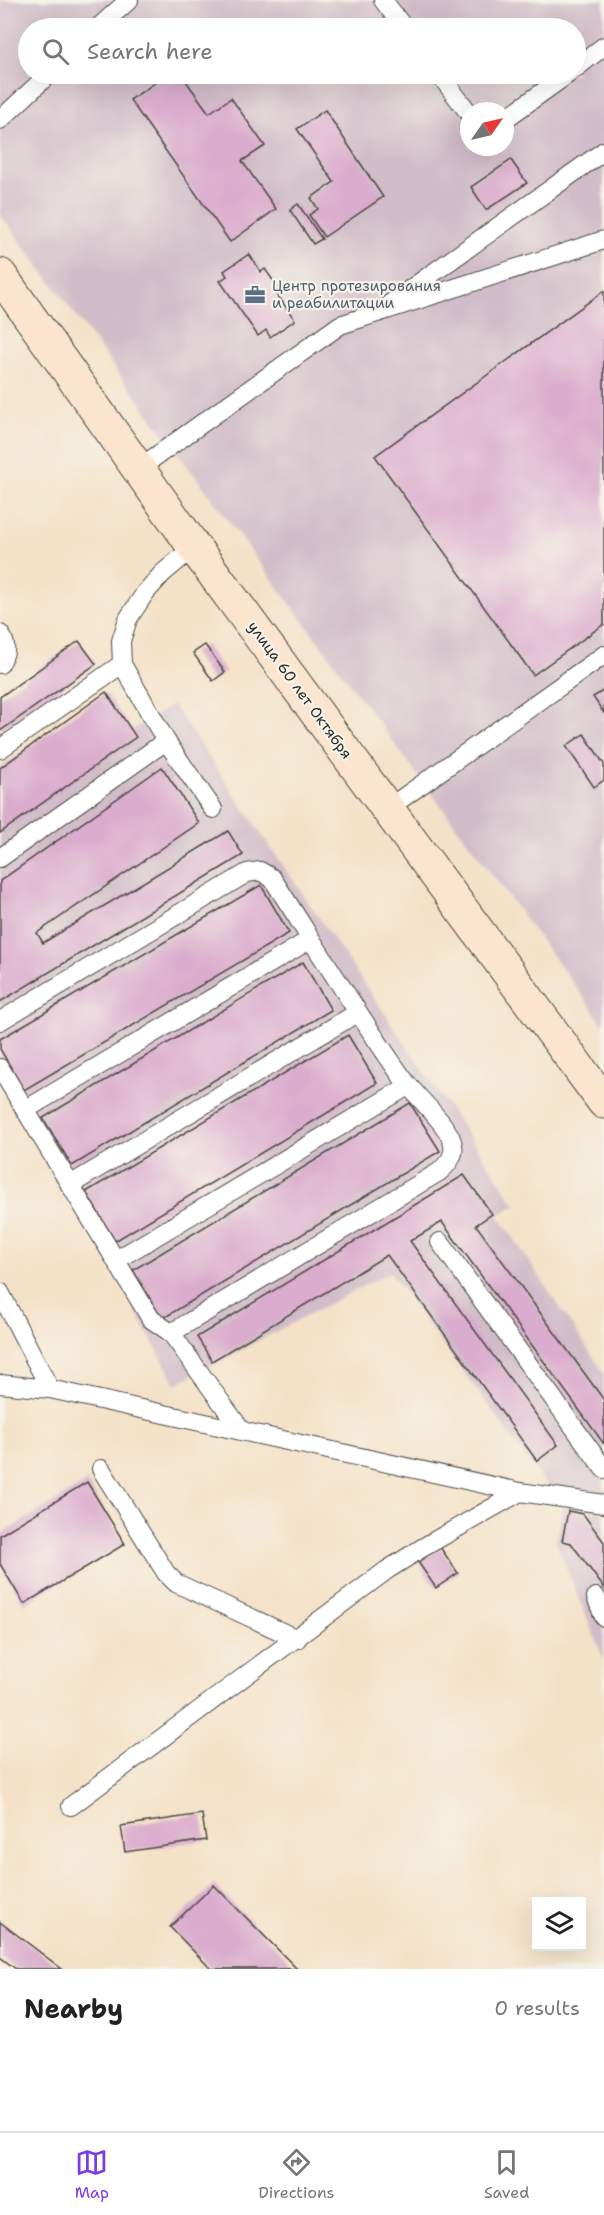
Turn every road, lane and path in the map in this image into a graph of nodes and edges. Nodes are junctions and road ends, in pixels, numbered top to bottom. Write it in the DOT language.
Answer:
graph roads {
  1 [pos="129,0"];
  2 [pos="382,0"];
  3 [pos="109,18"];
  4 [pos="396,18"];
  5 [pos="604,46"];
  6 [pos="586,60"];
  7 [pos="38,84"];
  8 [pos="447,84"];
  9 [pos="554,84"];
  10 [pos="461,102"];
  11 [pos="514,113"];
  12 [pos="0,120"];
  13 [pos="602,156"];
  14 [pos="604,240"];
  15 [pos="0,275"];
  16 [pos="376,314"];
  17 [pos="138,469"];
  18 [pos="194,547"];
  19 [pos="0,634"];
  20 [pos="604,655"];
  21 [pos="0,664"];
  22 [pos="122,664"];
  23 [pos="166,741"];
  24 [pos="0,750"];
  25 [pos="213,809"];
  26 [pos="387,809"];
  27 [pos="0,858"];
  28 [pos="311,939"];
  29 [pos="357,1013"];
  30 [pos="0,1022"];
  31 [pos="0,1068"];
  32 [pos="408,1086"];
  33 [pos="604,1102"];
  34 [pos="25,1110"];
  35 [pos="70,1185"];
  36 [pos="440,1242"];
  37 [pos="116,1260"];
  38 [pos="0,1292"];
  39 [pos="171,1333"];
  40 [pos="0,1384"];
  41 [pos="51,1389"];
  42 [pos="242,1431"];
  43 [pos="101,1468"];
  44 [pos="604,1469"];
  45 [pos="520,1492"];
  46 [pos="604,1503"];
  47 [pos="596,1597"];
  48 [pos="604,1617"];
  49 [pos="297,1639"];
  50 [pos="71,1806"];
  1 -- 3 [label="lane"];
  2 -- 4 [label="lane"];
  5 -- 6 [label="lane"];
  7 -- 12 [label="lane"];
  8 -- 10 [label="lane"];
  9 -- 11 [label="lane"];
  13 -- 16 [label="lane"];
  14 -- 16 [label="lane"];
  15 -- 17 [label="main road, улица 60 лет Октября"];
  16 -- 17 [label="lane"];
  17 -- 18 [label="main road, улица 60 лет Октября"];
  18 -- 22 [label="lane"];
  18 -- 26 [label="main road, улица 60 лет Октября"];
  19 -- 21 [label="lane"];
  20 -- 26 [label="lane"];
  22 -- 23 [label="lane"];
  22 -- 24 [label="lane"];
  23 -- 25 [label="lane"];
  23 -- 27 [label="lane"];
  26 -- 33 [label="main road, улица 60 лет Октября"];
  28 -- 29 [label="lane"];
  28 -- 30 [label="lane"];
  28 -- 34 [label="lane"];
  29 -- 32 [label="lane"];
  29 -- 35 [label="lane"];
  31 -- 34 [label="lane"];
  32 -- 37 [label="lane"];
  32 -- 39 [label="lane"];
  34 -- 35 [label="lane"];
  35 -- 37 [label="lane"];
  36 -- 44 [label="lane"];
  37 -- 39 [label="lane"];
  38 -- 41 [label="lane"];
  39 -- 42 [label="lane"];
  40 -- 41 [label="lane"];
  41 -- 42 [label="lane"];
  42 -- 45 [label="lane"];
  43 -- 49 [label="lane"];
  45 -- 46 [label="lane"];
  45 -- 49 [label="lane"];
  47 -- 48 [label="lane"];
  49 -- 50 [label="lane"];
}
